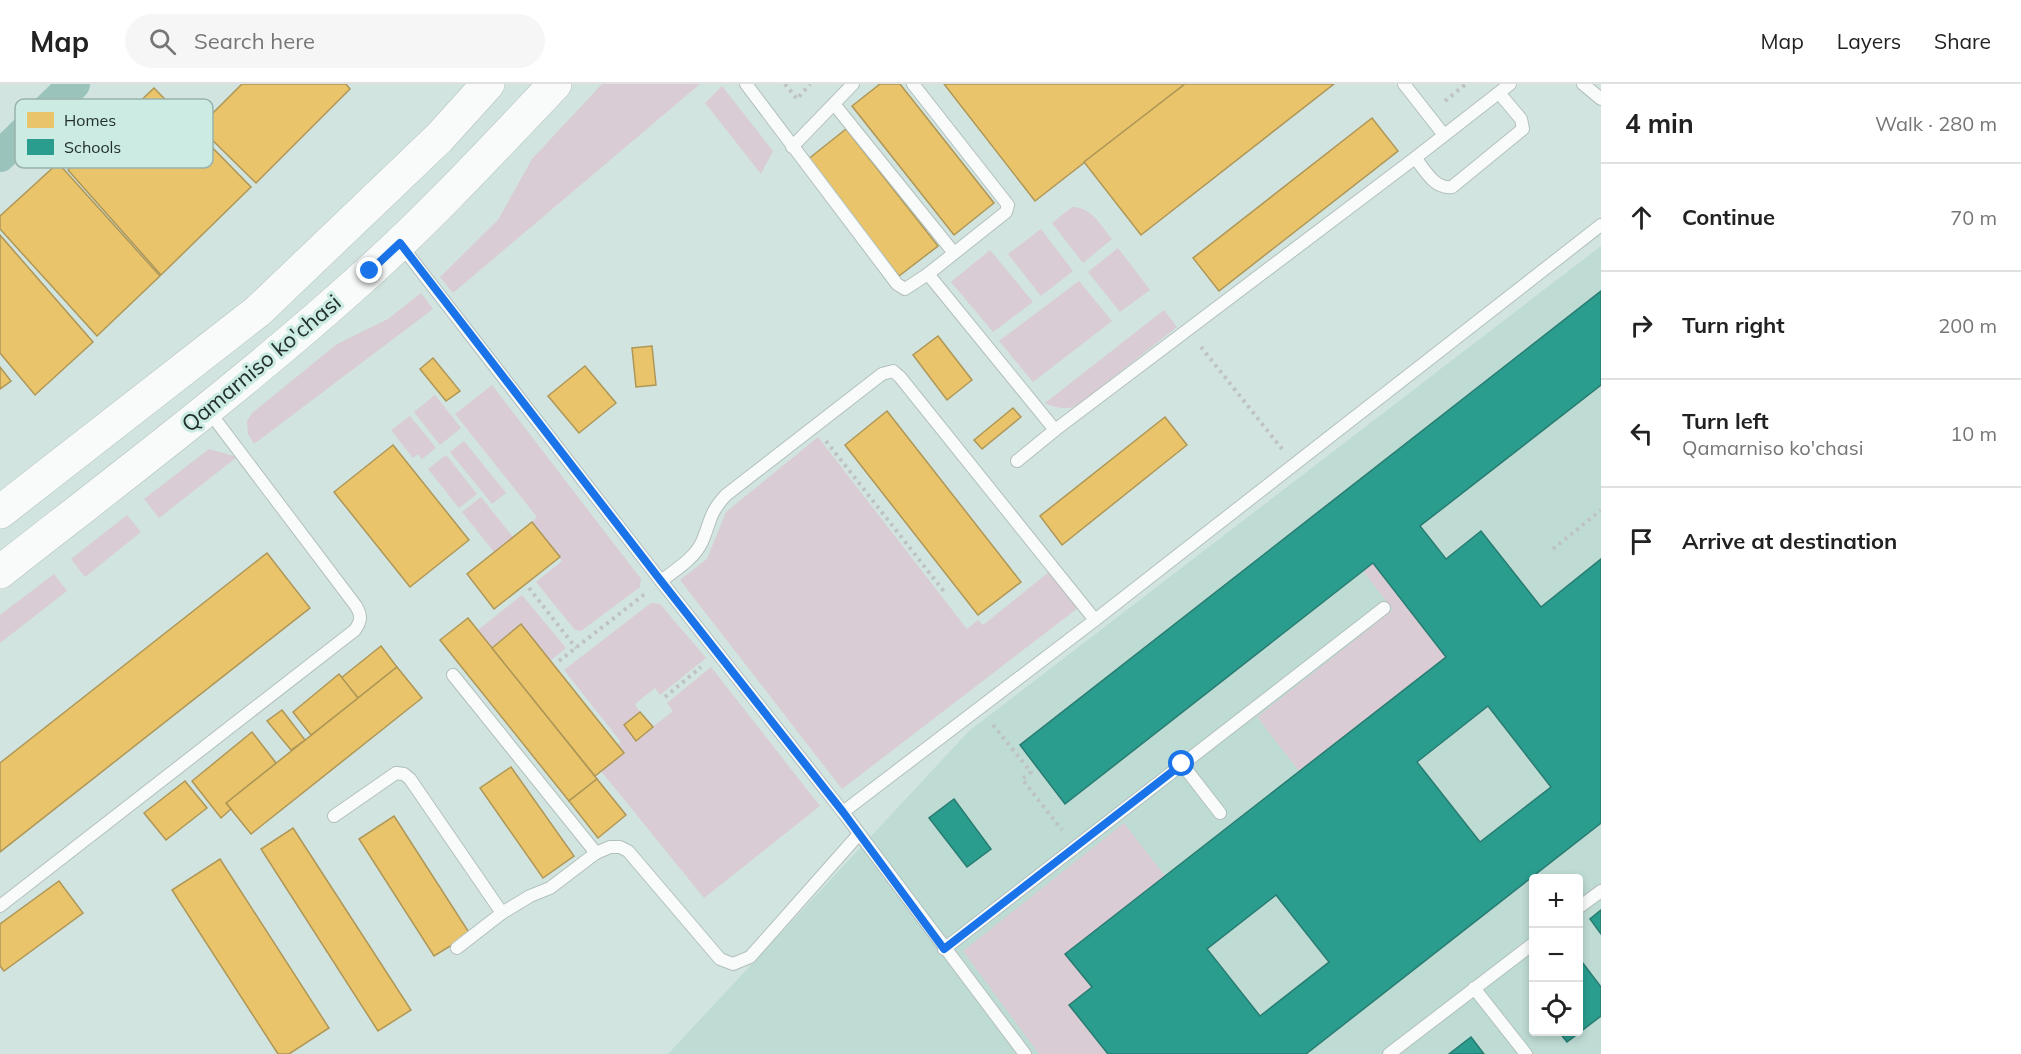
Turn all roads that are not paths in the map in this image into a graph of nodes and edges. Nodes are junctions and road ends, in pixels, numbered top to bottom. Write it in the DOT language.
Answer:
graph roads {
  1 [pos="488,84"];
  2 [pos="555,84"];
  3 [pos="746,84"];
  4 [pos="853,84"];
  5 [pos="913,84"];
  6 [pos="1404,84"];
  7 [pos="1510,84"];
  8 [pos="1583,84"];
  9 [pos="1499,93"];
  10 [pos="1601,99"];
  11 [pos="834,104"];
  12 [pos="1444,135"];
  13 [pos="792,147"];
  14 [pos="1415,158"];
  15 [pos="1601,225"];
  16 [pos="400,243"];
  17 [pos="954,253"];
  18 [pos="928,274"];
  19 [pos="207,410"];
  20 [pos="1055,430"];
  21 [pos="1017,461"];
  22 [pos="0,512"];
  23 [pos="0,572"];
  24 [pos="661,581"];
  25 [pos="1384,608"];
  26 [pos="1095,620"];
  27 [pos="453,675"];
  28 [pos="1182,764"];
  29 [pos="843,812"];
  30 [pos="1220,813"];
  31 [pos="334,816"];
  32 [pos="859,834"];
  33 [pos="596,853"];
  34 [pos="1601,891"];
  35 [pos="1583,904"];
  36 [pos="0,906"];
  37 [pos="502,913"];
  38 [pos="1529,946"];
  39 [pos="457,948"];
  40 [pos="944,949"];
  41 [pos="1474,988"];
  42 [pos="1025,1054"];
  43 [pos="1389,1054"];
  44 [pos="1527,1054"];
  1 -- 22 [label="main road, Qamarniso ko'chasi"];
  2 -- 16 [label="main road, Qamarniso ko'chasi"];
  3 -- 13 [label="lane"];
  4 -- 11 [label="lane"];
  5 -- 17 [label="lane"];
  6 -- 12 [label="lane"];
  7 -- 9 [label="lane"];
  8 -- 10 [label="lane"];
  9 -- 12 [label="lane"];
  9 -- 14 [label="lane"];
  11 -- 13 [label="lane"];
  11 -- 17 [label="lane"];
  12 -- 14 [label="lane"];
  13 -- 18 [label="lane"];
  14 -- 20 [label="lane"];
  15 -- 26 [label="lane"];
  16 -- 19 [label="main road, Qamarniso ko'chasi"];
  16 -- 24 [label="lane"];
  17 -- 18 [label="lane"];
  18 -- 20 [label="lane"];
  19 -- 23 [label="main road, Qamarniso ko'chasi"];
  19 -- 36 [label="lane"];
  20 -- 21 [label="lane"];
  24 -- 26 [label="lane"];
  24 -- 29 [label="lane"];
  25 -- 28 [label="lane"];
  26 -- 29 [label="lane"];
  27 -- 33 [label="lane"];
  28 -- 30 [label="lane"];
  28 -- 40 [label="lane"];
  29 -- 32 [label="lane"];
  31 -- 37 [label="lane"];
  32 -- 33 [label="lane"];
  32 -- 40 [label="lane"];
  33 -- 37 [label="lane"];
  34 -- 35 [label="lane"];
  37 -- 39 [label="lane"];
  38 -- 41 [label="lane"];
  40 -- 42 [label="lane"];
  41 -- 43 [label="lane"];
  41 -- 44 [label="lane"];
}
